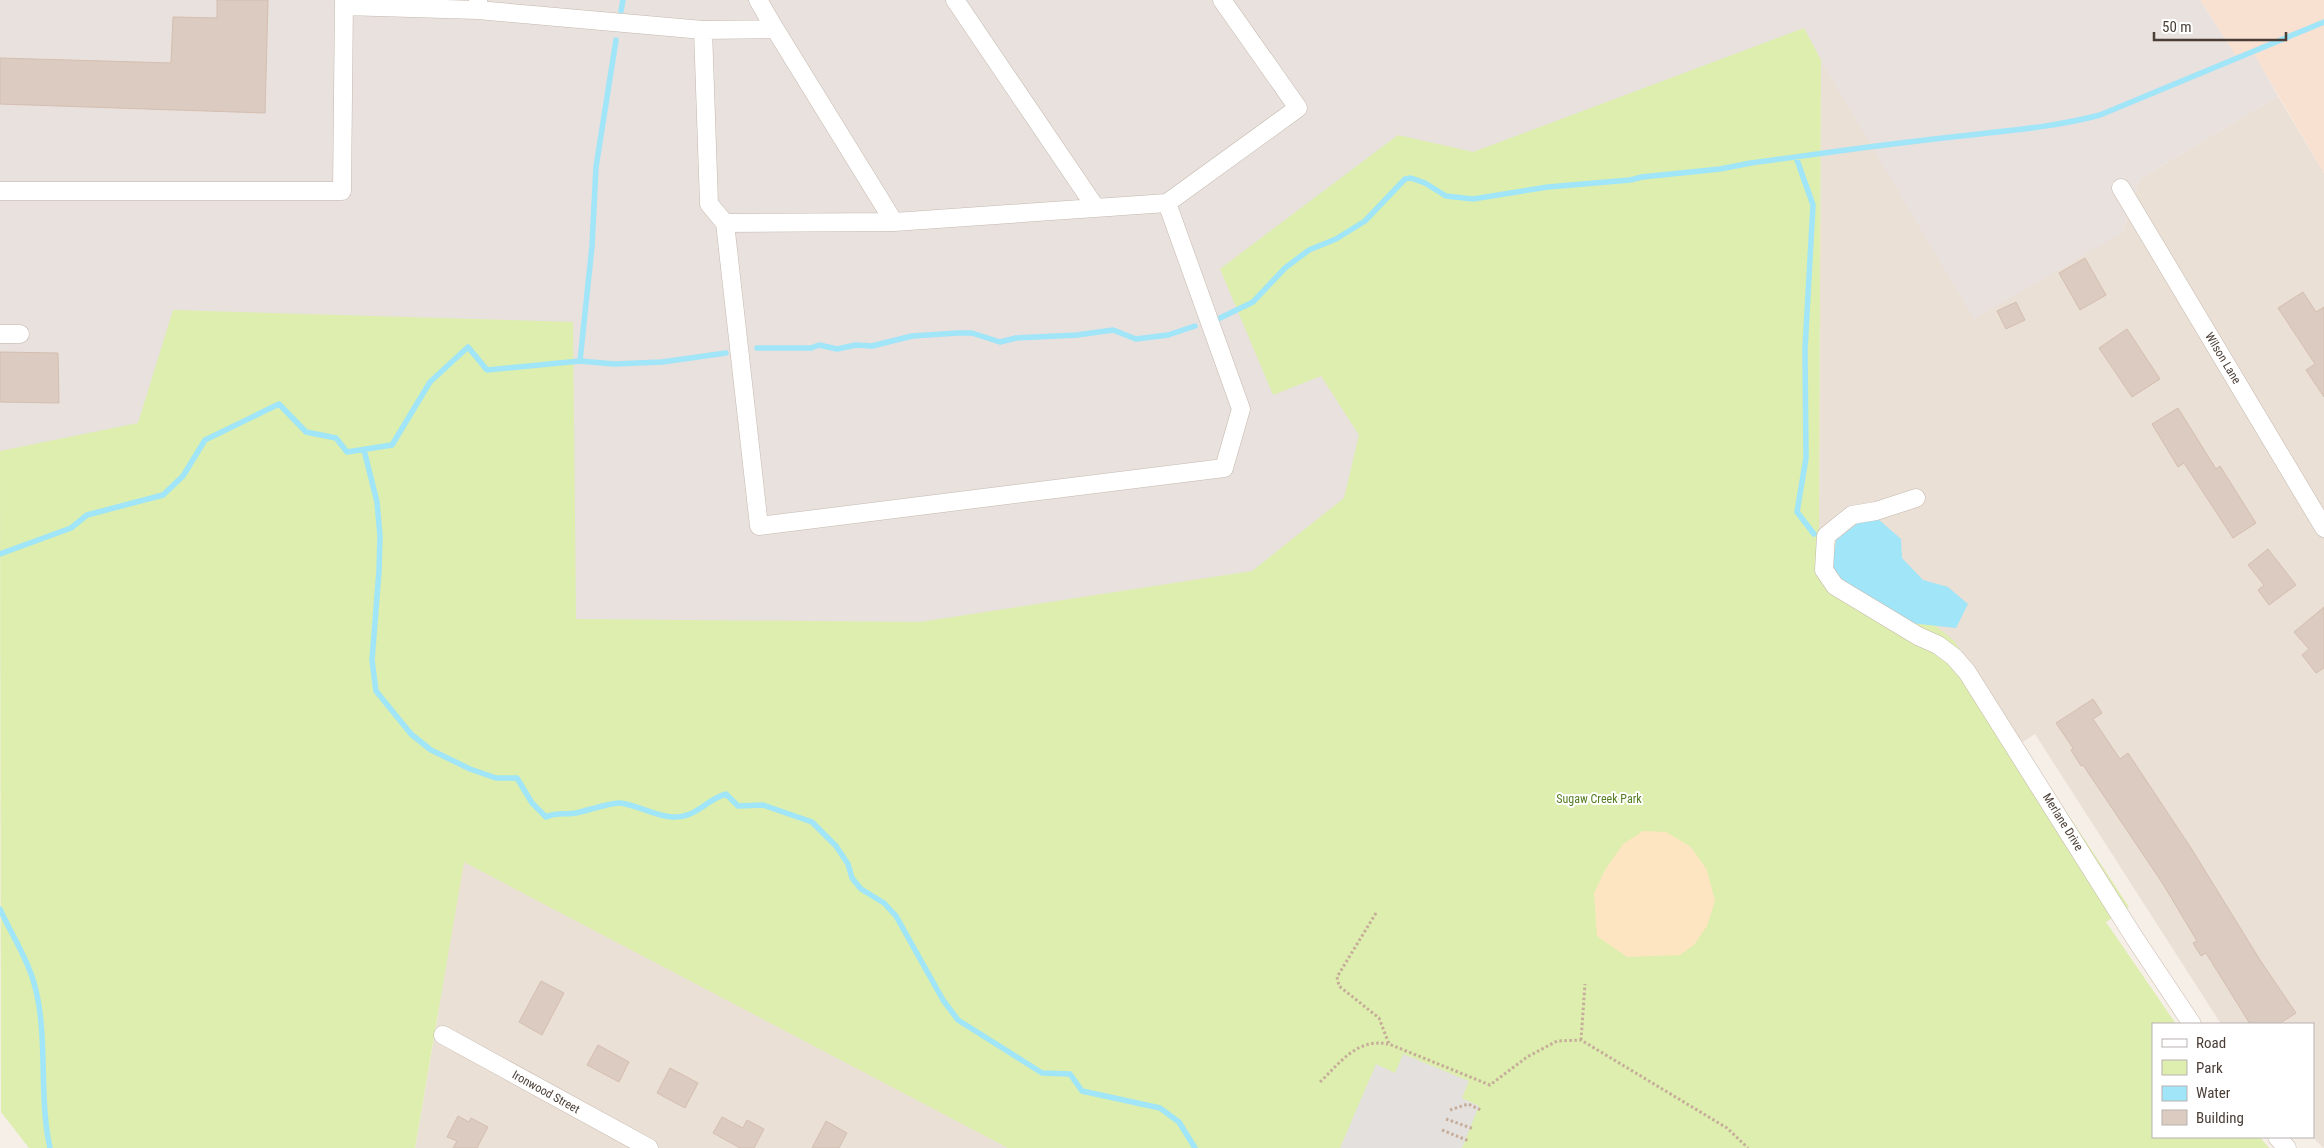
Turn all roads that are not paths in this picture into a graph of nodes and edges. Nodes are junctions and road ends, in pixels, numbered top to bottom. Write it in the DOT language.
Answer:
graph roads {
  1 [pos="758,0"];
  2 [pos="955,0"];
  3 [pos="1222,0"];
  4 [pos="344,3"];
  5 [pos="478,5"];
  6 [pos="775,29"];
  7 [pos="703,30"];
  8 [pos="2121,188"];
  9 [pos="0,190"];
  10 [pos="1167,203"];
  11 [pos="1096,208"];
  12 [pos="894,222"];
  13 [pos="726,223"];
  14 [pos="0,334"];
  15 [pos="20,334"];
  16 [pos="1916,498"];
  17 [pos="2324,528"];
  18 [pos="2191,1023"];
  19 [pos="443,1035"];
  20 [pos="2278,1138"];
  21 [pos="649,1148"];
  22 [pos="2287,1148"];
  1 -- 6 [label="street"];
  2 -- 11 [label="street"];
  3 -- 10 [label="street"];
  4 -- 5 [label="street"];
  4 -- 9 [label="street"];
  5 -- 7 [label="street"];
  6 -- 7 [label="street"];
  6 -- 12 [label="street"];
  7 -- 13 [label="street"];
  8 -- 17 [label="street, Wilson Lane"];
  10 -- 11 [label="street"];
  10 -- 13 [label="street"];
  11 -- 12 [label="street"];
  12 -- 13 [label="street"];
  14 -- 15 [label="street"];
  16 -- 18 [label="street, Merlane Drive"];
  19 -- 21 [label="street, Ironwood Street"];
  20 -- 22 [label="street"];
}
